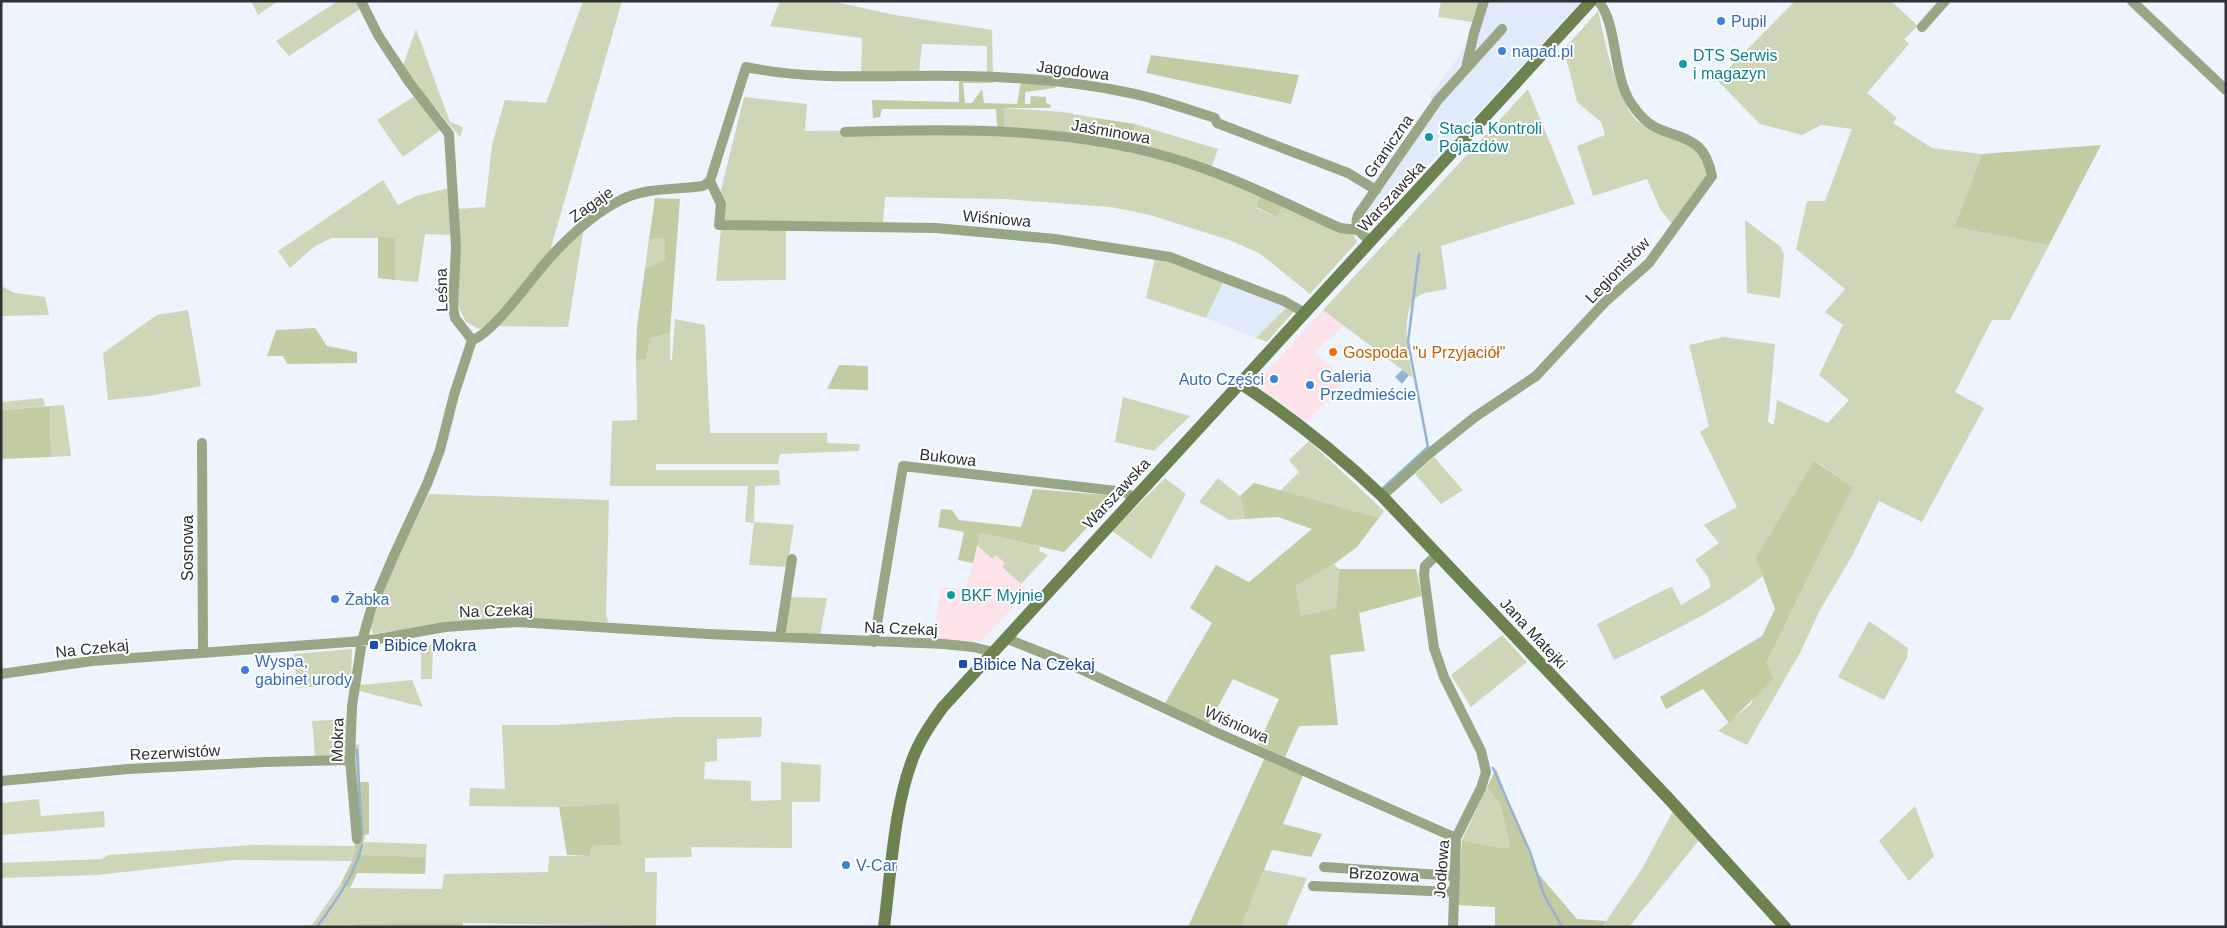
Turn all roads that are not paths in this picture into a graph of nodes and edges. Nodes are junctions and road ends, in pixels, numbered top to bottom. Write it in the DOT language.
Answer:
graph roads {
  1 [pos="361,1"];
  2 [pos="1484,1"];
  3 [pos="1591,1"];
  4 [pos="1598,1"];
  5 [pos="1945,1"];
  6 [pos="2132,1"];
  7 [pos="1922,27"];
  8 [pos="1502,29"];
  9 [pos="1466,69"];
  10 [pos="2226,90"];
  11 [pos="845,132"];
  12 [pos="710,181"];
  13 [pos="1376,190"];
  14 [pos="1358,230"];
  15 [pos="1371,242"];
  16 [pos="1305,313"];
  17 [pos="472,340"];
  18 [pos="1240,383"];
  19 [pos="202,442"];
  20 [pos="1382,496"];
  21 [pos="1134,498"];
  22 [pos="1437,554"];
  23 [pos="792,559"];
  24 [pos="780,637"];
  25 [pos="1005,638"];
  26 [pos="362,641"];
  27 [pos="874,642"];
  28 [pos="993,652"];
  29 [pos="203,654"];
  30 [pos="1,674"];
  31 [pos="350,760"];
  32 [pos="1,781"];
  33 [pos="1456,838"];
  34 [pos="357,839"];
  35 [pos="1324,867"];
  36 [pos="1455,876"];
  37 [pos="1313,886"];
  38 [pos="1454,892"];
  39 [pos="884,927"];
  40 [pos="1453,927"];
  41 [pos="1785,927"];
  1 -- 17 [label="street, Leśna"];
  2 -- 9 [label="street, Graniczna"];
  3 -- 15 [label="main road, Warszawska"];
  4 -- 20 [label="street, Legionistów"];
  5 -- 7 [label="street"];
  6 -- 10 [label="street"];
  8 -- 9 [label="street, Graniczna"];
  9 -- 13 [label="street, Graniczna"];
  11 -- 14 [label="street, Jaśminowa"];
  12 -- 13 [label="street, Jagodowa"];
  12 -- 16 [label="street, Wiśniowa"];
  12 -- 17 [label="street, Zagaje"];
  13 -- 14 [label="street, Graniczna"];
  14 -- 15 [label="street"];
  15 -- 16 [label="main road, Warszawska"];
  16 -- 18 [label="main road, Warszawska"];
  17 -- 26 [label="street"];
  18 -- 20 [label="main road, Jana Matejki"];
  18 -- 21 [label="main road, Warszawska"];
  19 -- 29 [label="street, Sosnowa"];
  20 -- 22 [label="main road, Jana Matejki"];
  21 -- 25 [label="main road, Warszawska"];
  21 -- 27 [label="street, Bukowa"];
  22 -- 33 [label="street, Jodłowa"];
  22 -- 41 [label="main road, Jana Matejki"];
  23 -- 24 [label="street"];
  24 -- 26 [label="street, Na Czekaj"];
  24 -- 27 [label="street, Na Czekaj"];
  25 -- 28 [label="main road, Warszawska"];
  25 -- 33 [label="street, Wiśniowa"];
  26 -- 29 [label="street, Na Czekaj"];
  26 -- 31 [label="street, Mokra"];
  27 -- 28 [label="street, Na Czekaj"];
  28 -- 39 [label="main road, Warszawska"];
  29 -- 30 [label="street, Na Czekaj"];
  31 -- 32 [label="street, Rezerwistów"];
  31 -- 34 [label="street, Mokra"];
  33 -- 36 [label="street, Jodłowa"];
  35 -- 36 [label="street, Brzozowa"];
  36 -- 38 [label="street, Jodłowa"];
  37 -- 38 [label="street, Brzozowa"];
  38 -- 40 [label="street, Jodłowa"];
}
